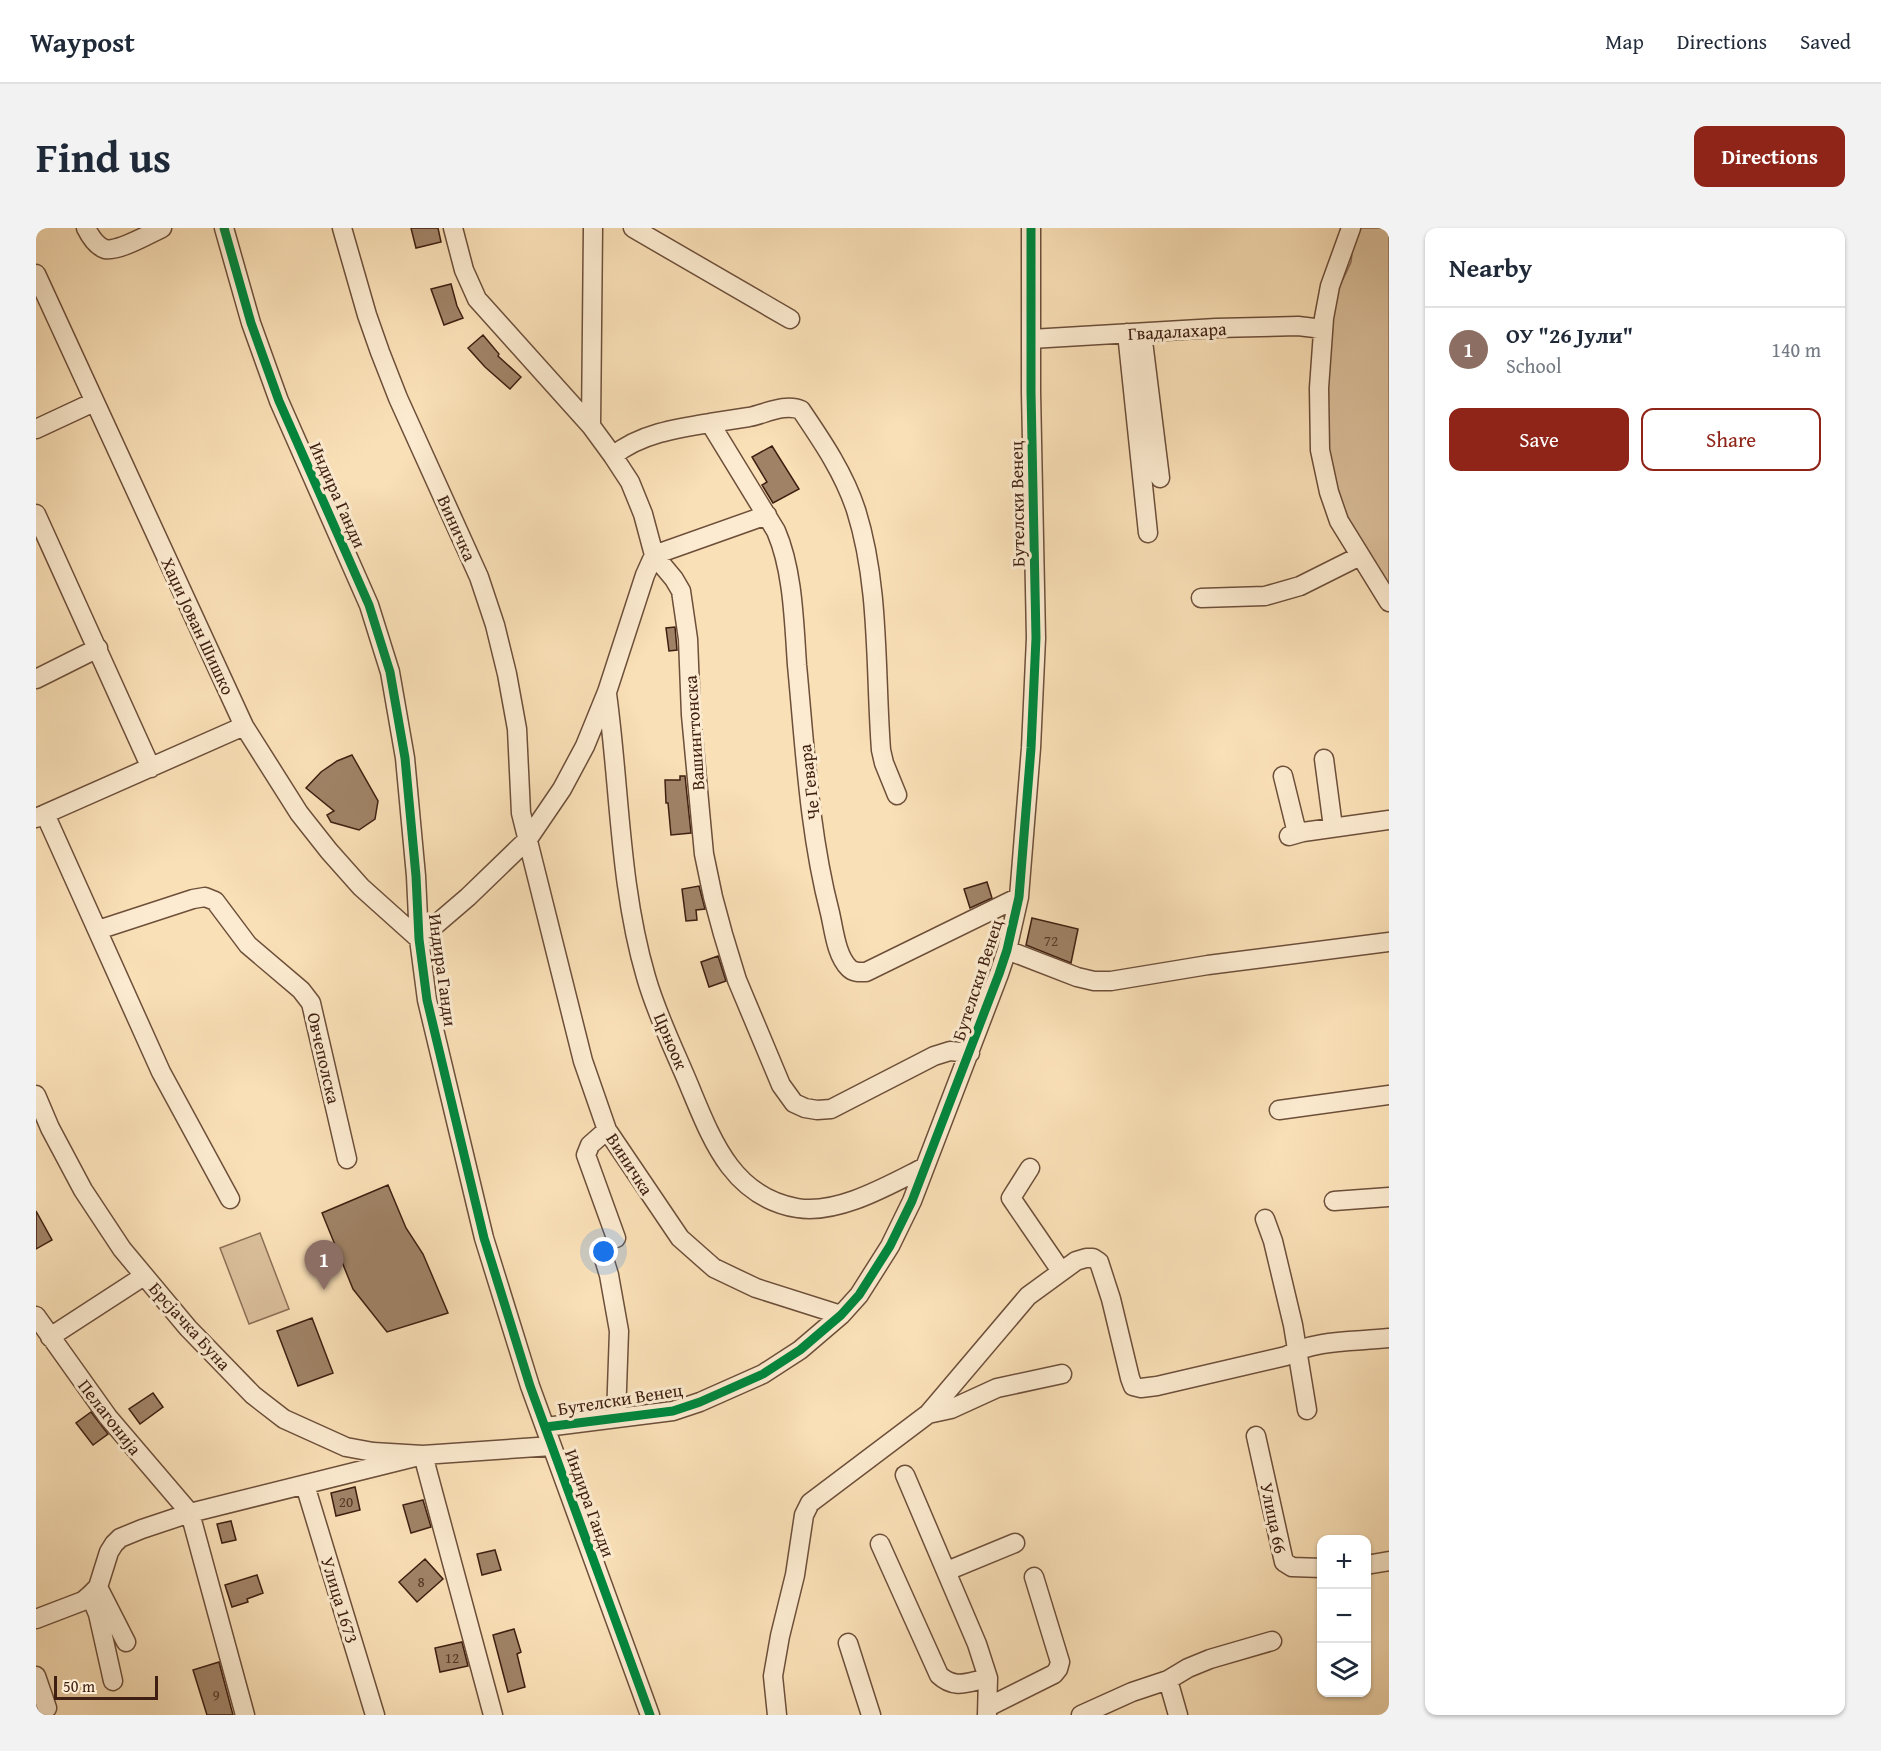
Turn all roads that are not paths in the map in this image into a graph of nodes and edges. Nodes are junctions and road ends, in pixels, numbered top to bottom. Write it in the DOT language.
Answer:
graph roads {
  1 [pos="86,228"];
  2 [pos="162,228"];
  3 [pos="224,228"];
  4 [pos="342,228"];
  5 [pos="453,228"];
  6 [pos="593,228"];
  7 [pos="633,228"];
  8 [pos="1031,228"];
  9 [pos="1351,228"];
  10 [pos="36,274"];
  11 [pos="44,313"];
  12 [pos="790,319"];
  13 [pos="1323,329"];
  14 [pos="1134,333"];
  15 [pos="1031,339"];
  16 [pos="94,402"];
  17 [pos="710,423"];
  18 [pos="591,426"];
  19 [pos="36,429"];
  20 [pos="613,456"];
  21 [pos="1160,478"];
  22 [pos="36,514"];
  23 [pos="767,515"];
  24 [pos="1148,532"];
  25 [pos="654,555"];
  26 [pos="1359,556"];
  27 [pos="645,575"];
  28 [pos="674,579"];
  29 [pos="1201,598"];
  30 [pos="1389,602"];
  31 [pos="98,648"];
  32 [pos="36,679"];
  33 [pos="607,692"];
  34 [pos="244,726"];
  35 [pos="1324,759"];
  36 [pos="152,768"];
  37 [pos="1283,776"];
  38 [pos="897,795"];
  39 [pos="40,816"];
  40 [pos="1389,820"];
  41 [pos="1333,827"];
  42 [pos="528,839"];
  43 [pos="1019,897"];
  44 [pos="98,930"];
  45 [pos="419,939"];
  46 [pos="1389,942"];
  47 [pos="1007,950"];
  48 [pos="970,1053"];
  49 [pos="1389,1095"];
  50 [pos="37,1100"];
  51 [pos="1279,1110"];
  52 [pos="607,1130"];
  53 [pos="347,1159"];
  54 [pos="925,1167"];
  55 [pos="1030,1168"];
  56 [pos="1389,1197"];
  57 [pos="230,1199"];
  58 [pos="1334,1201"];
  59 [pos="1265,1219"];
  60 [pos="616,1238"];
  61 [pos="601,1249"];
  62 [pos="1061,1271"];
  63 [pos="144,1276"];
  64 [pos="841,1315"];
  65 [pos="36,1316"];
  66 [pos="50,1337"];
  67 [pos="1389,1338"];
  68 [pos="1298,1349"];
  69 [pos="1062,1374"];
  70 [pos="1307,1410"];
  71 [pos="928,1414"];
  72 [pos="616,1417"];
  73 [pos="546,1427"];
  74 [pos="1256,1436"];
  75 [pos="552,1446"];
  76 [pos="423,1455"];
  77 [pos="905,1474"];
  78 [pos="305,1485"];
  79 [pos="190,1514"];
  80 [pos="1015,1543"];
  81 [pos="880,1544"];
  82 [pos="1389,1561"];
  83 [pos="1371,1564"];
  84 [pos="1317,1568"];
  85 [pos="947,1571"];
  86 [pos="1034,1577"];
  87 [pos="94,1591"];
  88 [pos="36,1619"];
  89 [pos="1272,1641"];
  90 [pos="126,1642"];
  91 [pos="848,1643"];
  92 [pos="36,1676"];
  93 [pos="988,1678"];
  94 [pos="1168,1680"];
  95 [pos="113,1681"];
  96 [pos="47,1708"];
  97 [pos="988,1711"];
  98 [pos="245,1715"];
  99 [pos="375,1715"];
  100 [pos="493,1715"];
  101 [pos="650,1715"];
  102 [pos="777,1715"];
  103 [pos="871,1715"];
  104 [pos="1081,1715"];
  105 [pos="1178,1715"];
  1 -- 2 [label="street"];
  3 -- 45 [label="street, Индира Ганди"];
  4 -- 42 [label="street, Виничка"];
  5 -- 18 [label="street, Вашингтонска"];
  6 -- 18 [label="street"];
  7 -- 12 [label="street"];
  8 -- 15 [label="street, Бутелски Венец"];
  9 -- 13 [label="street"];
  10 -- 11 [label="street, Хаџи Јован Шишко"];
  11 -- 16 [label="street, Хаџи Јован Шишко"];
  13 -- 14 [label="street, Гвадалахара"];
  13 -- 26 [label="street"];
  14 -- 15 [label="street, Гвадалахара"];
  14 -- 21 [label="street"];
  14 -- 24 [label="street"];
  15 -- 43 [label="street, Бутелски Венец"];
  16 -- 19 [label="street"];
  16 -- 34 [label="street, Хаџи Јован Шишко"];
  17 -- 20 [label="street"];
  17 -- 23 [label="street, Че Гевара"];
  17 -- 38 [label="street"];
  18 -- 20 [label="street, Вашингтонска"];
  20 -- 25 [label="street, Вашингтонска"];
  22 -- 31 [label="street"];
  23 -- 25 [label="street"];
  23 -- 43 [label="street, Че Гевара"];
  25 -- 27 [label="street"];
  25 -- 28 [label="street, Вашингтонска"];
  26 -- 29 [label="street"];
  26 -- 30 [label="street"];
  27 -- 28 [label="street"];
  27 -- 33 [label="street"];
  28 -- 48 [label="street, Вашингтонска"];
  31 -- 32 [label="street"];
  31 -- 36 [label="street"];
  33 -- 42 [label="street"];
  33 -- 54 [label="street, Црноок"];
  34 -- 36 [label="street"];
  34 -- 45 [label="street, Хаџи Јован Шишко"];
  35 -- 41 [label="street"];
  36 -- 39 [label="street"];
  37 -- 41 [label="street"];
  39 -- 44 [label="street"];
  40 -- 41 [label="street"];
  42 -- 45 [label="street"];
  42 -- 52 [label="street, Виничка"];
  43 -- 47 [label="street, Бутелски Венец"];
  44 -- 53 [label="street, Овчеполска"];
  44 -- 57 [label="street"];
  45 -- 73 [label="street, Индира Ганди"];
  46 -- 47 [label="street"];
  47 -- 48 [label="street, Бутелски Венец"];
  48 -- 54 [label="street, Бутелски Венец"];
  49 -- 51 [label="street"];
  50 -- 63 [label="street, Брсјачка Буна"];
  52 -- 60 [label="street"];
  52 -- 64 [label="street, Виничка"];
  54 -- 64 [label="street, Бутелски Венец"];
  55 -- 62 [label="street"];
  56 -- 58 [label="street"];
  59 -- 68 [label="street"];
  61 -- 72 [label="street"];
  62 -- 68 [label="street"];
  62 -- 71 [label="street"];
  63 -- 66 [label="street"];
  63 -- 76 [label="street, Брсјачка Буна"];
  64 -- 72 [label="street, Бутелски Венец"];
  65 -- 66 [label="street, Пелагонија"];
  66 -- 79 [label="street, Пелагонија"];
  67 -- 68 [label="street"];
  68 -- 70 [label="street"];
  69 -- 71 [label="street"];
  71 -- 102 [label="street"];
  72 -- 73 [label="street, Бутелски Венец"];
  73 -- 75 [label="street, Индира Ганди"];
  74 -- 84 [label="street, Улица 66"];
  75 -- 76 [label="street"];
  75 -- 101 [label="street, Индира Ганди"];
  76 -- 78 [label="street"];
  76 -- 100 [label="street"];
  77 -- 85 [label="street"];
  78 -- 79 [label="street"];
  78 -- 99 [label="street, Улица 1673"];
  79 -- 87 [label="street"];
  79 -- 98 [label="street"];
  80 -- 85 [label="street"];
  81 -- 93 [label="street"];
  82 -- 83 [label="street"];
  85 -- 93 [label="street"];
  86 -- 97 [label="street"];
  87 -- 88 [label="street"];
  87 -- 90 [label="street"];
  87 -- 95 [label="street"];
  89 -- 94 [label="street"];
  91 -- 103 [label="street"];
  92 -- 96 [label="street"];
  93 -- 97 [label="street"];
  94 -- 104 [label="street"];
  94 -- 105 [label="street"];
}
